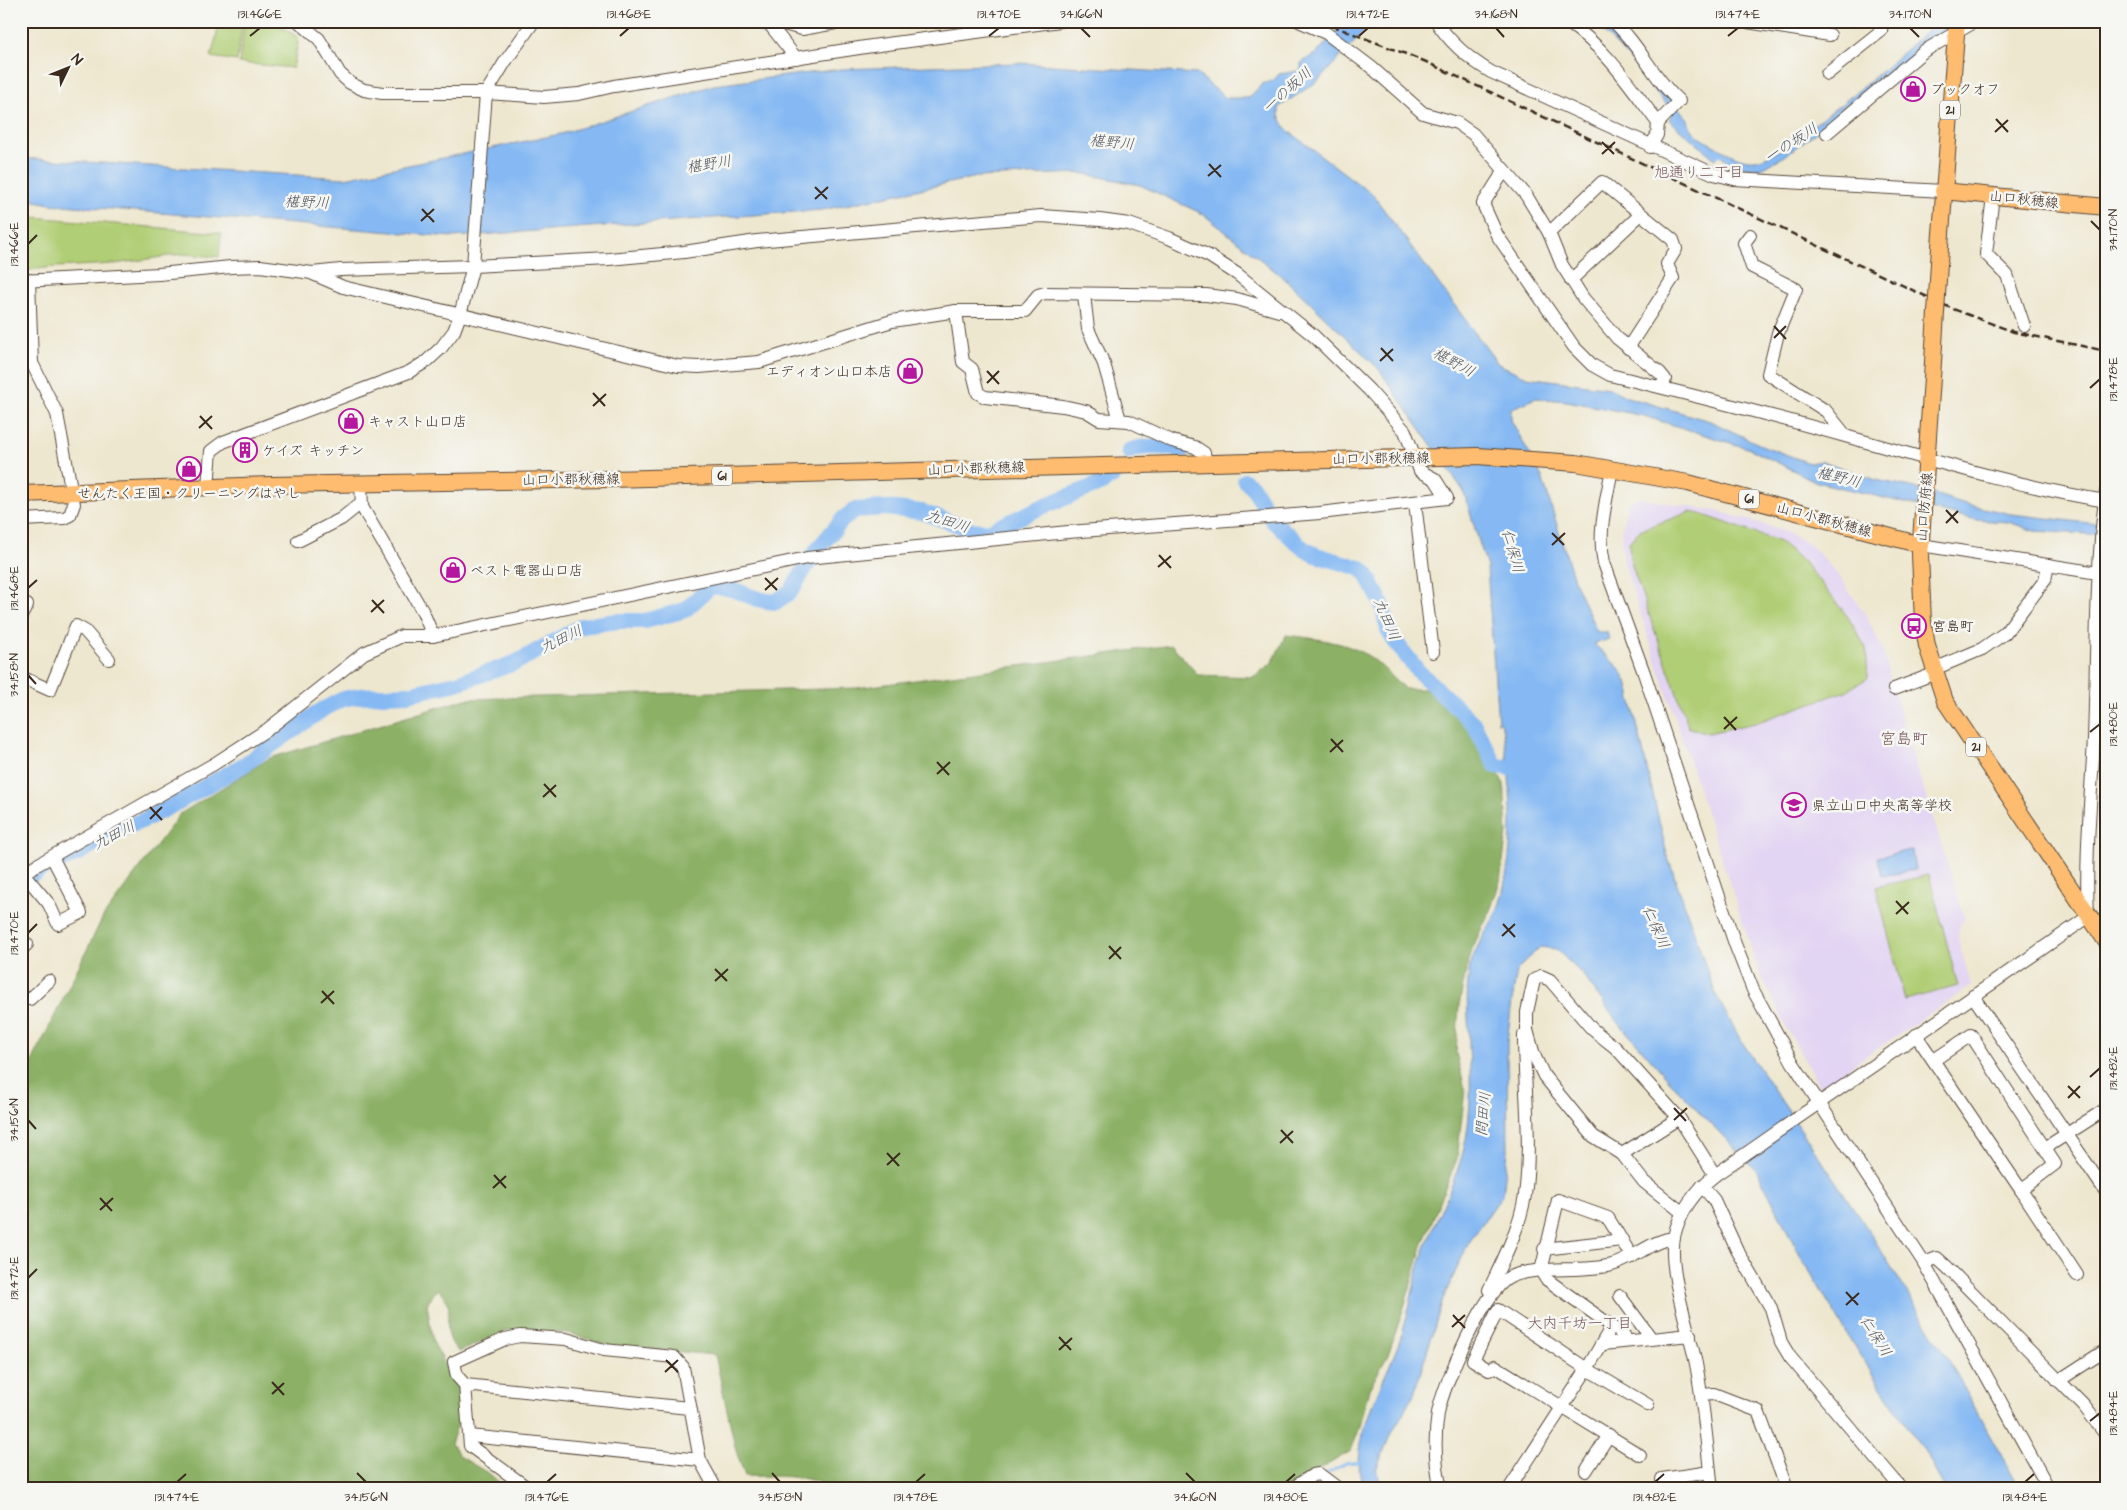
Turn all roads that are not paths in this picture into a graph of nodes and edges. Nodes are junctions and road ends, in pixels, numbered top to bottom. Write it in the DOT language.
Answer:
graph roads {
  1 [pos="298,21"];
  2 [pos="534,21"];
  3 [pos="767,21"];
  4 [pos="773,21"];
  5 [pos="847,21"];
  6 [pos="1060,21"];
  7 [pos="1299,21"];
  8 [pos="1436,21"];
  9 [pos="1565,21"];
  10 [pos="1613,21"];
  11 [pos="1741,21"];
  12 [pos="1882,21"];
  13 [pos="1976,21"];
  14 [pos="1957,28"];
  15 [pos="1325,29"];
  16 [pos="1830,35"];
  17 [pos="796,58"];
  18 [pos="1827,74"];
  19 [pos="486,97"];
  20 [pos="1658,123"];
  21 [pos="1827,132"];
  22 [pos="1650,147"];
  23 [pos="1504,171"];
  24 [pos="1943,191"];
  25 [pos="1993,196"];
  26 [pos="2106,207"];
  27 [pos="1640,215"];
  28 [pos="1549,233"];
  29 [pos="1750,235"];
  30 [pos="473,266"];
  31 [pos="312,273"];
  32 [pos="1571,280"];
  33 [pos="25,281"];
  34 [pos="1084,295"];
  35 [pos="956,311"];
  36 [pos="1286,314"];
  37 [pos="460,315"];
  38 [pos="2024,326"];
  39 [pos="1628,348"];
  40 [pos="1663,387"];
  41 [pos="1120,420"];
  42 [pos="1846,436"];
  43 [pos="1419,458"];
  44 [pos="1206,462"];
  45 [pos="1927,464"];
  46 [pos="1612,468"];
  47 [pos="361,484"];
  48 [pos="208,487"];
  49 [pos="72,493"];
  50 [pos="21,494"];
  51 [pos="2105,500"];
  52 [pos="361,503"];
  53 [pos="1415,503"];
  54 [pos="21,520"];
  55 [pos="298,542"];
  56 [pos="1921,544"];
  57 [pos="2048,565"];
  58 [pos="2099,571"];
  59 [pos="433,636"];
  60 [pos="1432,652"];
  61 [pos="109,660"];
  62 [pos="1935,671"];
  63 [pos="21,677"];
  64 [pos="1894,689"];
  65 [pos="54,860"];
  66 [pos="24,876"];
  67 [pos="2088,917"];
  68 [pos="2106,941"];
  69 [pos="49,981"];
  70 [pos="1973,996"];
  71 [pos="21,999"];
  72 [pos="1527,1030"];
  73 [pos="1916,1035"];
  74 [pos="1934,1060"];
  75 [pos="1818,1102"];
  76 [pos="2106,1109"];
  77 [pos="1679,1118"];
  78 [pos="2067,1136"];
  79 [pos="2045,1148"];
  80 [pos="1622,1154"];
  81 [pos="1718,1173"];
  82 [pos="1702,1186"];
  83 [pos="2021,1190"];
  84 [pos="2106,1192"];
  85 [pos="1683,1214"];
  86 [pos="1674,1238"];
  87 [pos="1622,1240"];
  88 [pos="1544,1249"];
  89 [pos="1632,1257"];
  90 [pos="1924,1263"];
  91 [pos="1541,1271"];
  92 [pos="2077,1274"];
  93 [pos="1620,1296"];
  94 [pos="1490,1298"];
  95 [pos="1612,1326"];
  96 [pos="1690,1335"];
  97 [pos="1651,1338"];
  98 [pos="1626,1341"];
  99 [pos="1603,1344"];
  100 [pos="2106,1350"];
  101 [pos="1587,1369"];
  102 [pos="2058,1381"];
  103 [pos="464,1385"];
  104 [pos="1701,1395"];
  105 [pos="1648,1405"];
  106 [pos="689,1408"];
  107 [pos="1562,1408"];
  108 [pos="1609,1435"];
  109 [pos="2106,1435"];
  110 [pos="470,1436"];
  111 [pos="1640,1454"];
  112 [pos="700,1460"];
  113 [pos="1586,1471"];
  114 [pos="1710,1472"];
  115 [pos="1338,1488"];
  116 [pos="529,1489"];
  117 [pos="716,1489"];
  118 [pos="1291,1489"];
  119 [pos="1441,1489"];
  120 [pos="1509,1489"];
  121 [pos="1662,1489"];
  122 [pos="1712,1489"];
  123 [pos="1787,1489"];
  124 [pos="1902,1489"];
  125 [pos="2049,1489"];
  1 -- 19 [label="street"];
  2 -- 19 [label="street"];
  3 -- 17 [label="street"];
  4 -- 5 [label="street"];
  6 -- 17 [label="street"];
  7 -- 15 [label="street"];
  8 -- 22 [label="street"];
  9 -- 20 [label="street"];
  10 -- 20 [label="street"];
  11 -- 16 [label="street"];
  12 -- 18 [label="street"];
  13 -- 14 [label="street"];
  14 -- 21 [label="street"];
  14 -- 24 [label="main road, 山口防府線 / 21"];
  15 -- 23 [label="street"];
  17 -- 19 [label="street"];
  19 -- 30 [label="street"];
  20 -- 22 [label="street"];
  22 -- 24 [label="street"];
  23 -- 28 [label="street"];
  23 -- 40 [label="street"];
  24 -- 25 [label="main road, 山口秋穂線"];
  24 -- 45 [label="main road, 山口防府線 / 21, bridge"];
  25 -- 26 [label="main road, 山口秋穂線"];
  25 -- 38 [label="street"];
  27 -- 28 [label="street"];
  27 -- 32 [label="street"];
  27 -- 39 [label="street"];
  28 -- 32 [label="street"];
  29 -- 42 [label="street"];
  30 -- 31 [label="street"];
  30 -- 36 [label="street"];
  30 -- 37 [label="street"];
  31 -- 33 [label="street"];
  31 -- 37 [label="street"];
  32 -- 39 [label="street"];
  33 -- 49 [label="street"];
  34 -- 35 [label="street"];
  34 -- 36 [label="street"];
  34 -- 41 [label="street"];
  35 -- 37 [label="street"];
  35 -- 41 [label="street"];
  36 -- 43 [label="street"];
  37 -- 48 [label="street"];
  39 -- 40 [label="street"];
  40 -- 42 [label="street"];
  41 -- 44 [label="street"];
  42 -- 45 [label="street"];
  43 -- 44 [label="main road, 山口小郡秋穂線 / 61"];
  43 -- 46 [label="main road, 山口小郡秋穂線 / 61"];
  43 -- 53 [label="street"];
  44 -- 47 [label="main road, 山口小郡秋穂線 / 61"];
  45 -- 51 [label="street"];
  45 -- 56 [label="main road, 山口防府線 / 21"];
  46 -- 56 [label="main road, 山口小郡秋穂線 / 61"];
  46 -- 75 [label="street"];
  47 -- 48 [label="main road, 山口小郡秋穂線 / 61"];
  47 -- 52 [label="street"];
  48 -- 49 [label="main road, 山口小郡秋穂線 / 61"];
  49 -- 50 [label="main road, 山口小郡秋穂線 / 61"];
  49 -- 54 [label="street"];
  51 -- 58 [label="street"];
  52 -- 55 [label="street"];
  52 -- 59 [label="street"];
  53 -- 59 [label="street"];
  53 -- 60 [label="street"];
  56 -- 57 [label="street"];
  56 -- 62 [label="main road, 山口防府線 / 21"];
  57 -- 58 [label="street"];
  57 -- 62 [label="street"];
  58 -- 67 [label="street"];
  59 -- 65 [label="street"];
  61 -- 63 [label="street"];
  62 -- 64 [label="street"];
  62 -- 67 [label="main road, 山口防府線 / 21"];
  65 -- 66 [label="street"];
  65 -- 66 [label="street"];
  67 -- 68 [label="main road, 山口防府線 / 21"];
  67 -- 70 [label="street"];
  69 -- 71 [label="street"];
  70 -- 73 [label="street"];
  70 -- 78 [label="street"];
  72 -- 77 [label="street"];
  72 -- 80 [label="street"];
  72 -- 94 [label="street"];
  73 -- 74 [label="street"];
  73 -- 75 [label="street"];
  74 -- 79 [label="street"];
  74 -- 83 [label="street"];
  75 -- 81 [label="street"];
  75 -- 90 [label="street"];
  76 -- 78 [label="street"];
  77 -- 80 [label="street"];
  77 -- 81 [label="street"];
  78 -- 79 [label="street"];
  78 -- 84 [label="street"];
  79 -- 83 [label="street"];
  80 -- 85 [label="street"];
  81 -- 82 [label="street"];
  82 -- 85 [label="street"];
  82 -- 124 [label="street"];
  83 -- 92 [label="street"];
  85 -- 86 [label="street"];
  86 -- 89 [label="street"];
  86 -- 96 [label="street"];
  87 -- 88 [label="street"];
  87 -- 88 [label="street"];
  87 -- 89 [label="street"];
  88 -- 91 [label="street"];
  89 -- 91 [label="street"];
  90 -- 102 [label="street"];
  90 -- 125 [label="street"];
  91 -- 94 [label="street"];
  91 -- 95 [label="street"];
  93 -- 97 [label="street"];
  94 -- 119 [label="street"];
  95 -- 98 [label="street"];
  95 -- 99 [label="street"];
  96 -- 97 [label="street"];
  96 -- 104 [label="street"];
  97 -- 98 [label="street"];
  98 -- 99 [label="street"];
  99 -- 101 [label="street"];
  100 -- 102 [label="street"];
  101 -- 105 [label="street"];
  101 -- 107 [label="street"];
  101 -- 107 [label="street"];
  102 -- 109 [label="street"];
  103 -- 106 [label="street"];
  103 -- 106 [label="street"];
  103 -- 110 [label="street"];
  104 -- 114 [label="street"];
  104 -- 123 [label="street"];
  106 -- 112 [label="street"];
  107 -- 108 [label="street"];
  107 -- 120 [label="street"];
  108 -- 111 [label="street"];
  108 -- 113 [label="street"];
  110 -- 112 [label="street"];
  110 -- 116 [label="street"];
  112 -- 117 [label="street"];
  114 -- 121 [label="street"];
  114 -- 122 [label="street"];
  115 -- 118 [label="street"];
}
